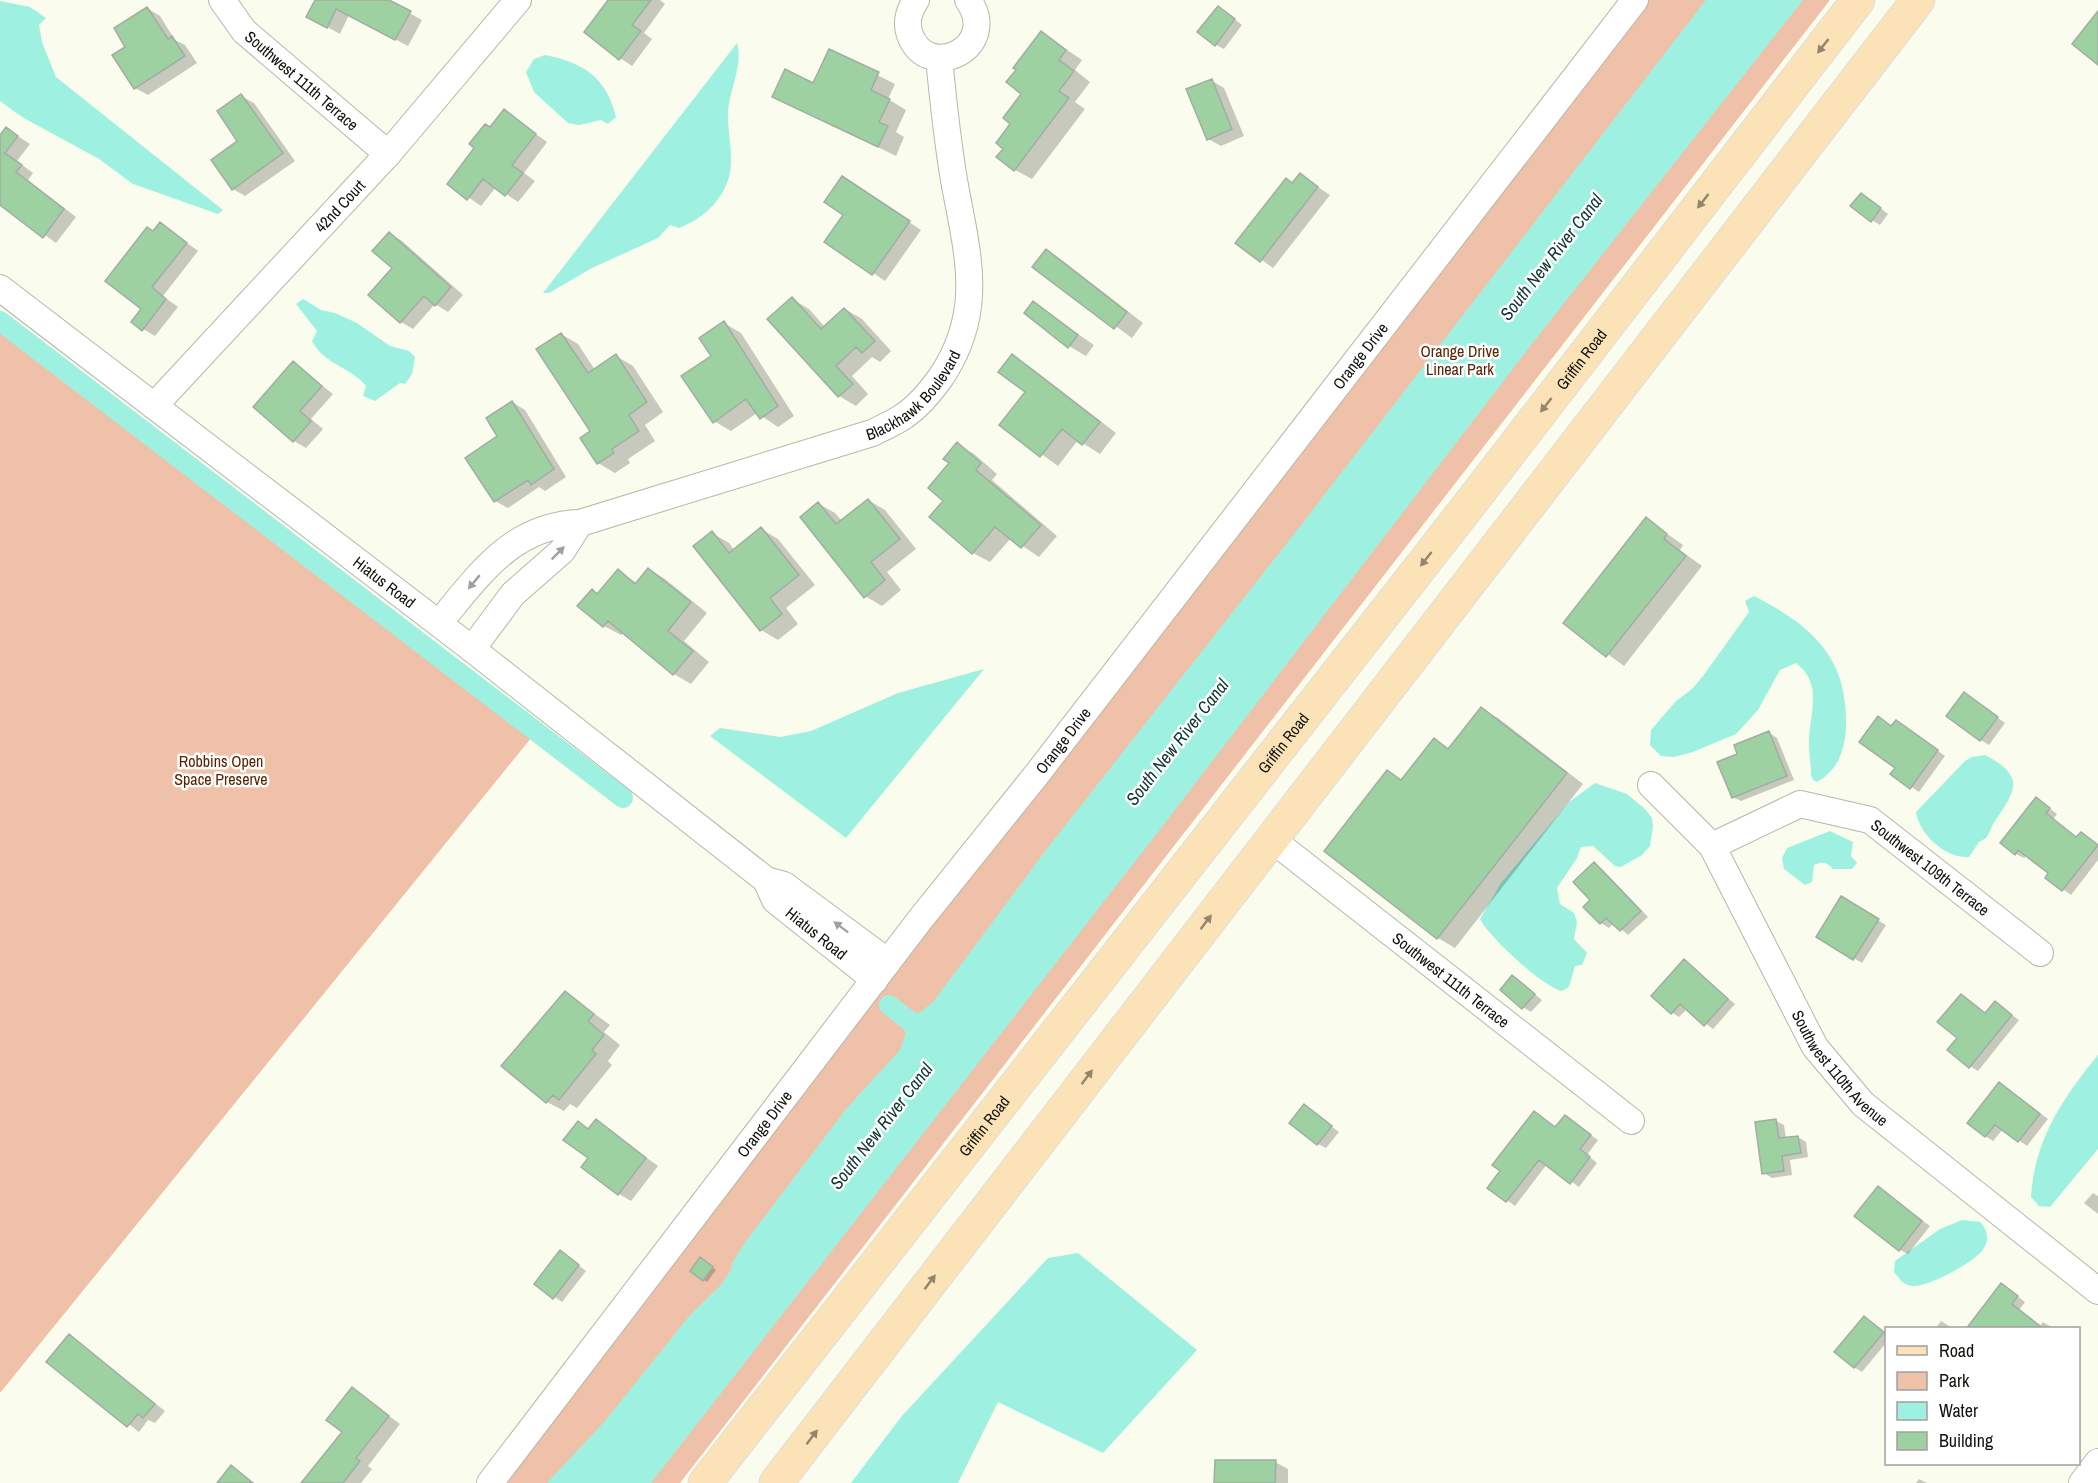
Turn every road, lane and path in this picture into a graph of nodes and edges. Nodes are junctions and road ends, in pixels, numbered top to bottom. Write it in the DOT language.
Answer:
graph roads {
  1 [pos="222,0"];
  2 [pos="518,0"];
  3 [pos="916,0"];
  4 [pos="968,0"];
  5 [pos="1635,0"];
  6 [pos="1858,0"];
  7 [pos="1917,0"];
  8 [pos="939,58"];
  9 [pos="388,154"];
  10 [pos="0,288"];
  11 [pos="154,406"];
  12 [pos="580,523"];
  13 [pos="439,623"];
  14 [pos="472,649"];
  15 [pos="1651,785"];
  16 [pos="1270,838"];
  17 [pos="1712,846"];
  18 [pos="2040,953"];
  19 [pos="881,971"];
  20 [pos="1032,1064"];
  21 [pos="995,1112"];
  22 [pos="1057,1116"];
  23 [pos="1631,1120"];
  24 [pos="1012,1175"];
  25 [pos="2098,1291"];
  26 [pos="490,1483"];
  27 [pos="705,1483"];
  28 [pos="776,1483"];
  1 -- 9 [label="street, Southwest 111th Terrace"];
  2 -- 9 [label="street, 42nd Court"];
  3 -- 8 [label="street"];
  4 -- 8 [label="street"];
  5 -- 19 [label="street, Orange Drive"];
  6 -- 20 [label="main road, Griffin Road, one-way"];
  7 -- 16 [label="main road"];
  8 -- 12 [label="street, Blackhawk Boulevard"];
  9 -- 11 [label="street, 42nd Court"];
  10 -- 11 [label="street, Hiatus Road"];
  11 -- 13 [label="street, Hiatus Road"];
  12 -- 13 [label="street, Blackhawk Boulevard, one-way"];
  14 -- 12 [label="street, one-way"];
  13 -- 14 [label="street, Hiatus Road"];
  14 -- 19 [label="street, Hiatus Road"];
  15 -- 17 [label="street, Southwest 110th Avenue"];
  22 -- 16 [label="main road, one-way"];
  16 -- 23 [label="street, Southwest 111th Terrace"];
  17 -- 18 [label="street, Southwest 109th Terrace"];
  17 -- 25 [label="street, Southwest 110th Avenue"];
  19 -- 26 [label="street, Orange Drive"];
  20 -- 21 [label="main road, Griffin Road"];
  20 -- 22 [label="main road"];
  21 -- 24 [label="main road"];
  21 -- 27 [label="main road, Griffin Road"];
  22 -- 24 [label="main road"];
  28 -- 24 [label="main road, one-way"];
}
